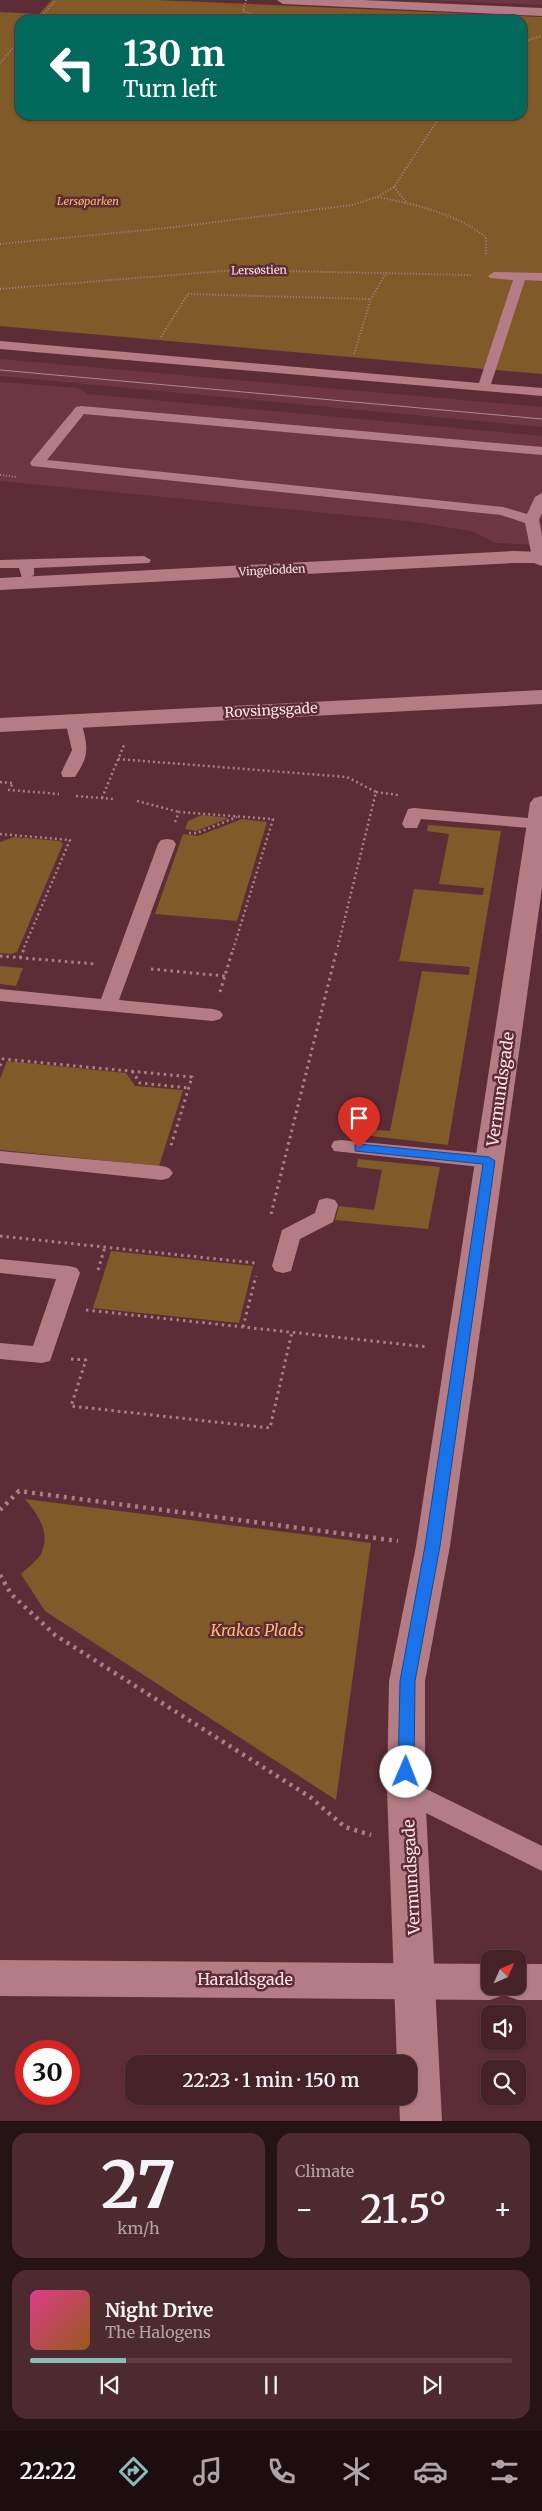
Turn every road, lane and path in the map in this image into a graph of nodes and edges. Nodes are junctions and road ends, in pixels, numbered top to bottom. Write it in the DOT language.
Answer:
graph roads {
  1 [pos="56,0"];
  2 [pos="246,0"];
  3 [pos="283,0"];
  4 [pos="542,12"];
  5 [pos="42,15"];
  6 [pos="252,15"];
  7 [pos="542,36"];
  8 [pos="527,40"];
  9 [pos="15,46"];
  10 [pos="0,63"];
  11 [pos="437,120"];
  12 [pos="394,187"];
  13 [pos="377,197"];
  14 [pos="408,204"];
  15 [pos="0,244"];
  16 [pos="386,273"];
  17 [pos="479,276"];
  18 [pos="494,276"];
  19 [pos="520,277"];
  20 [pos="542,278"];
  21 [pos="0,289"];
  22 [pos="371,299"];
  23 [pos="170,339"];
  24 [pos="0,345"];
  25 [pos="345,354"];
  26 [pos="484,386"];
  27 [pos="542,392"];
  28 [pos="542,451"];
  29 [pos="542,497"];
  30 [pos="532,520"];
  31 [pos="540,558"];
  32 [pos="144,560"];
  33 [pos="0,564"];
  34 [pos="27,573"];
  35 [pos="0,584"];
  36 [pos="542,697"];
  37 [pos="136,717"];
  38 [pos="73,720"];
  39 [pos="0,725"];
  40 [pos="118,759"];
  41 [pos="69,773"];
  42 [pos="0,782"];
  43 [pos="65,795"];
  44 [pos="74,796"];
  45 [pos="102,798"];
  46 [pos="113,799"];
  47 [pos="137,801"];
  48 [pos="178,812"];
  49 [pos="540,813"];
  50 [pos="239,817"];
  51 [pos="411,824"];
  52 [pos="0,834"];
  53 [pos="169,837"];
  54 [pos="534,905"];
  55 [pos="20,958"];
  56 [pos="0,995"];
  57 [pos="108,1005"];
  58 [pos="213,1015"];
  59 [pos="0,1066"];
  60 [pos="132,1071"];
  61 [pos="189,1088"];
  62 [pos="341,1146"];
  63 [pos="0,1157"];
  64 [pos="489,1161"];
  65 [pos="162,1173"];
  66 [pos="327,1205"];
  67 [pos="271,1215"];
  68 [pos="0,1236"];
  69 [pos="259,1263"];
  70 [pos="0,1266"];
  71 [pos="283,1266"];
  72 [pos="58,1308"];
  73 [pos="243,1327"];
  74 [pos="292,1332"];
  75 [pos="0,1351"];
  76 [pos="461,1351"];
  77 [pos="42,1355"];
  78 [pos="0,1510"];
  79 [pos="433,1546"];
  80 [pos="0,1575"];
  81 [pos="406,1790"];
  82 [pos="410,1848"];
  83 [pos="542,1859"];
  84 [pos="0,1978"];
  85 [pos="416,1981"];
  86 [pos="481,1982"];
  87 [pos="526,1982"];
  88 [pos="542,1982"];
  89 [pos="421,2121"];
  1 -- 5 [label="path"];
  2 -- 6 [label="path"];
  3 -- 4 [label="street"];
  7 -- 8 [label="path"];
  9 -- 10 [label="path"];
  11 -- 12 [label="path"];
  12 -- 13 [label="path"];
  12 -- 14 [label="path"];
  13 -- 14 [label="path"];
  13 -- 15 [label="path"];
  14 -- 17 [label="path"];
  16 -- 17 [label="path, Lersøstien"];
  16 -- 21 [label="path, Lersøstien"];
  16 -- 22 [label="path"];
  17 -- 18 [label="path, Lersøstien"];
  18 -- 19 [label="lane"];
  19 -- 20 [label="lane"];
  19 -- 26 [label="lane"];
  22 -- 23 [label="path"];
  22 -- 25 [label="path"];
  24 -- 26 [label="lane"];
  26 -- 27 [label="lane"];
  28 -- 30 [label="lane"];
  29 -- 30 [label="lane"];
  30 -- 31 [label="lane"];
  31 -- 34 [label="street, Vingelodden"];
  32 -- 34 [label="lane"];
  33 -- 34 [label="lane"];
  34 -- 35 [label="street, Vingelodden"];
  36 -- 37 [label="street, Rovsingsgade"];
  37 -- 38 [label="street, Rovsingsgade"];
  37 -- 40 [label="path"];
  38 -- 39 [label="street, Rovsingsgade"];
  38 -- 41 [label="lane"];
  40 -- 45 [label="path"];
  40 -- 67 [label="path"];
  42 -- 43 [label="path"];
  44 -- 45 [label="path"];
  45 -- 46 [label="path"];
  47 -- 48 [label="path"];
  48 -- 50 [label="path"];
  48 -- 53 [label="path"];
  49 -- 51 [label="lane"];
  49 -- 54 [label="street, Vermundsgade"];
  50 -- 53 [label="path"];
  50 -- 58 [label="path"];
  52 -- 55 [label="path"];
  53 -- 57 [label="lane"];
  54 -- 64 [label="street, Vermundsgade"];
  56 -- 57 [label="lane"];
  57 -- 58 [label="lane"];
  59 -- 60 [label="path"];
  60 -- 61 [label="path"];
  60 -- 61 [label="path"];
  61 -- 65 [label="path"];
  62 -- 64 [label="lane"];
  63 -- 65 [label="lane"];
  64 -- 76 [label="street, Vermundsgade"];
  66 -- 71 [label="lane"];
  68 -- 69 [label="path"];
  69 -- 71 [label="path"];
  69 -- 73 [label="path"];
  70 -- 72 [label="lane"];
  72 -- 73 [label="path"];
  72 -- 77 [label="lane"];
  73 -- 74 [label="path"];
  74 -- 76 [label="path"];
  74 -- 77 [label="path"];
  75 -- 77 [label="lane"];
  76 -- 79 [label="street, Vermundsgade"];
  78 -- 79 [label="path"];
  79 -- 81 [label="street, Vermundsgade"];
  80 -- 82 [label="path"];
  81 -- 82 [label="street, Vermundsgade"];
  81 -- 83 [label="lane"];
  82 -- 85 [label="street, Vermundsgade"];
  84 -- 85 [label="street, Haraldsgade"];
  85 -- 86 [label="street, Haraldsgade"];
  85 -- 89 [label="street, Vermundsgade"];
  87 -- 88 [label="street"];
}
